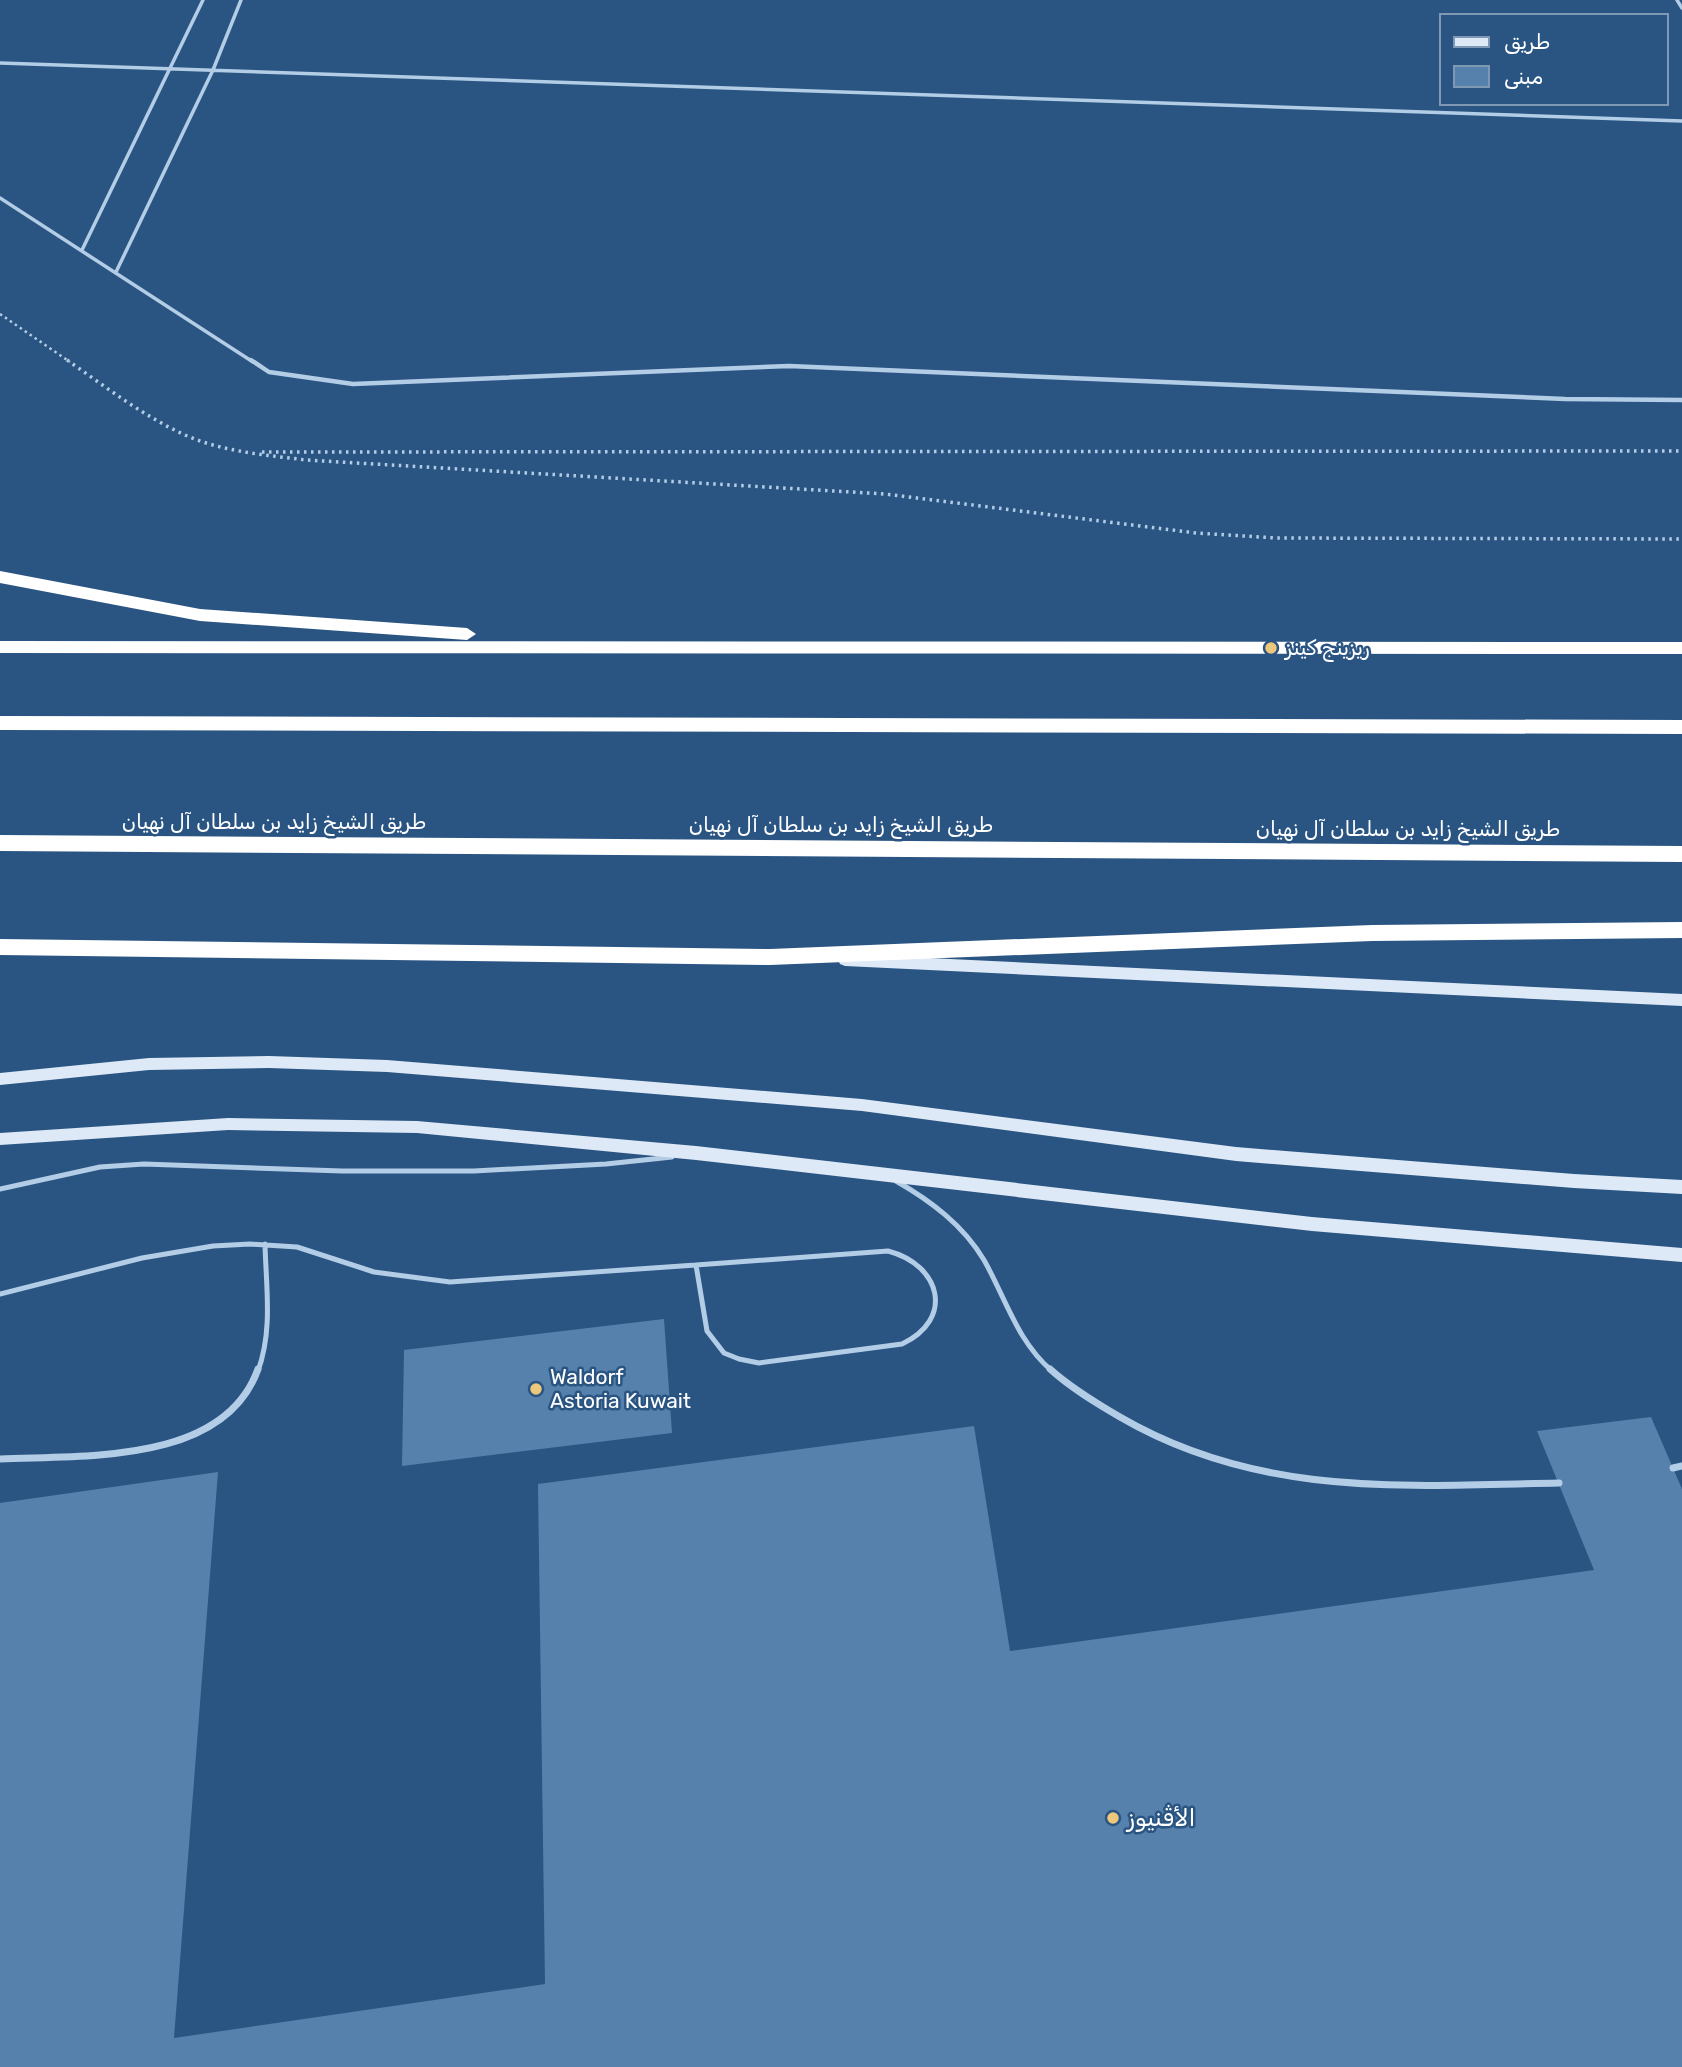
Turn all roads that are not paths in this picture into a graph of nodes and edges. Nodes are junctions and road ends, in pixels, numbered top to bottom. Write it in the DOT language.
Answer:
graph roads {
  1 [pos="204,0"];
  2 [pos="241,0"];
  3 [pos="1676,0"];
  4 [pos="1682,8"];
  5 [pos="0,63"];
  6 [pos="171,68"];
  7 [pos="212,69"];
  8 [pos="1682,121"];
  9 [pos="0,198"];
  10 [pos="82,250"];
  11 [pos="116,272"];
  12 [pos="1682,400"];
  13 [pos="0,577"];
  14 [pos="654,647"];
  15 [pos="1682,648"];
  16 [pos="0,649"];
  17 [pos="0,723"];
  18 [pos="1682,727"];
  19 [pos="0,843"];
  20 [pos="1682,854"];
  21 [pos="1682,930"];
  22 [pos="0,947"];
  23 [pos="223,951"];
  24 [pos="770,957"];
  25 [pos="0,958"];
  26 [pos="1682,1000"];
  27 [pos="0,1079"];
  28 [pos="0,1139"];
  29 [pos="696,1153"];
  30 [pos="890,1178"];
  31 [pos="1682,1187"];
  32 [pos="0,1189"];
  33 [pos="265,1244"];
  34 [pos="1682,1255"];
  35 [pos="696,1265"];
  36 [pos="0,1294"];
  37 [pos="0,1459"];
  38 [pos="1682,1466"];
  39 [pos="1673,1468"];
  40 [pos="1559,1483"];
  1 -- 6 [label="lane"];
  2 -- 7 [label="lane"];
  3 -- 4 [label="lane"];
  5 -- 6 [label="lane"];
  6 -- 7 [label="lane"];
  6 -- 10 [label="lane"];
  7 -- 8 [label="lane"];
  7 -- 11 [label="lane"];
  9 -- 10 [label="lane"];
  10 -- 11 [label="lane"];
  11 -- 12 [label="lane"];
  13 -- 14 [label="highway"];
  14 -- 15 [label="highway"];
  14 -- 16 [label="highway"];
  17 -- 18 [label="highway"];
  19 -- 20 [label="highway, طريق الشيخ زايد بن سلطان آل نهيان"];
  21 -- 24 [label="highway"];
  22 -- 23 [label="highway"];
  23 -- 24 [label="highway"];
  23 -- 25 [label="highway"];
  24 -- 26 [label="street"];
  27 -- 31 [label="street"];
  28 -- 29 [label="street"];
  29 -- 30 [label="street"];
  29 -- 32 [label="lane"];
  30 -- 34 [label="street"];
  30 -- 40 [label="lane"];
  33 -- 35 [label="lane"];
  33 -- 36 [label="lane"];
  33 -- 37 [label="lane"];
  35 -- 35 [label="lane"];
  38 -- 39 [label="lane"];
}
